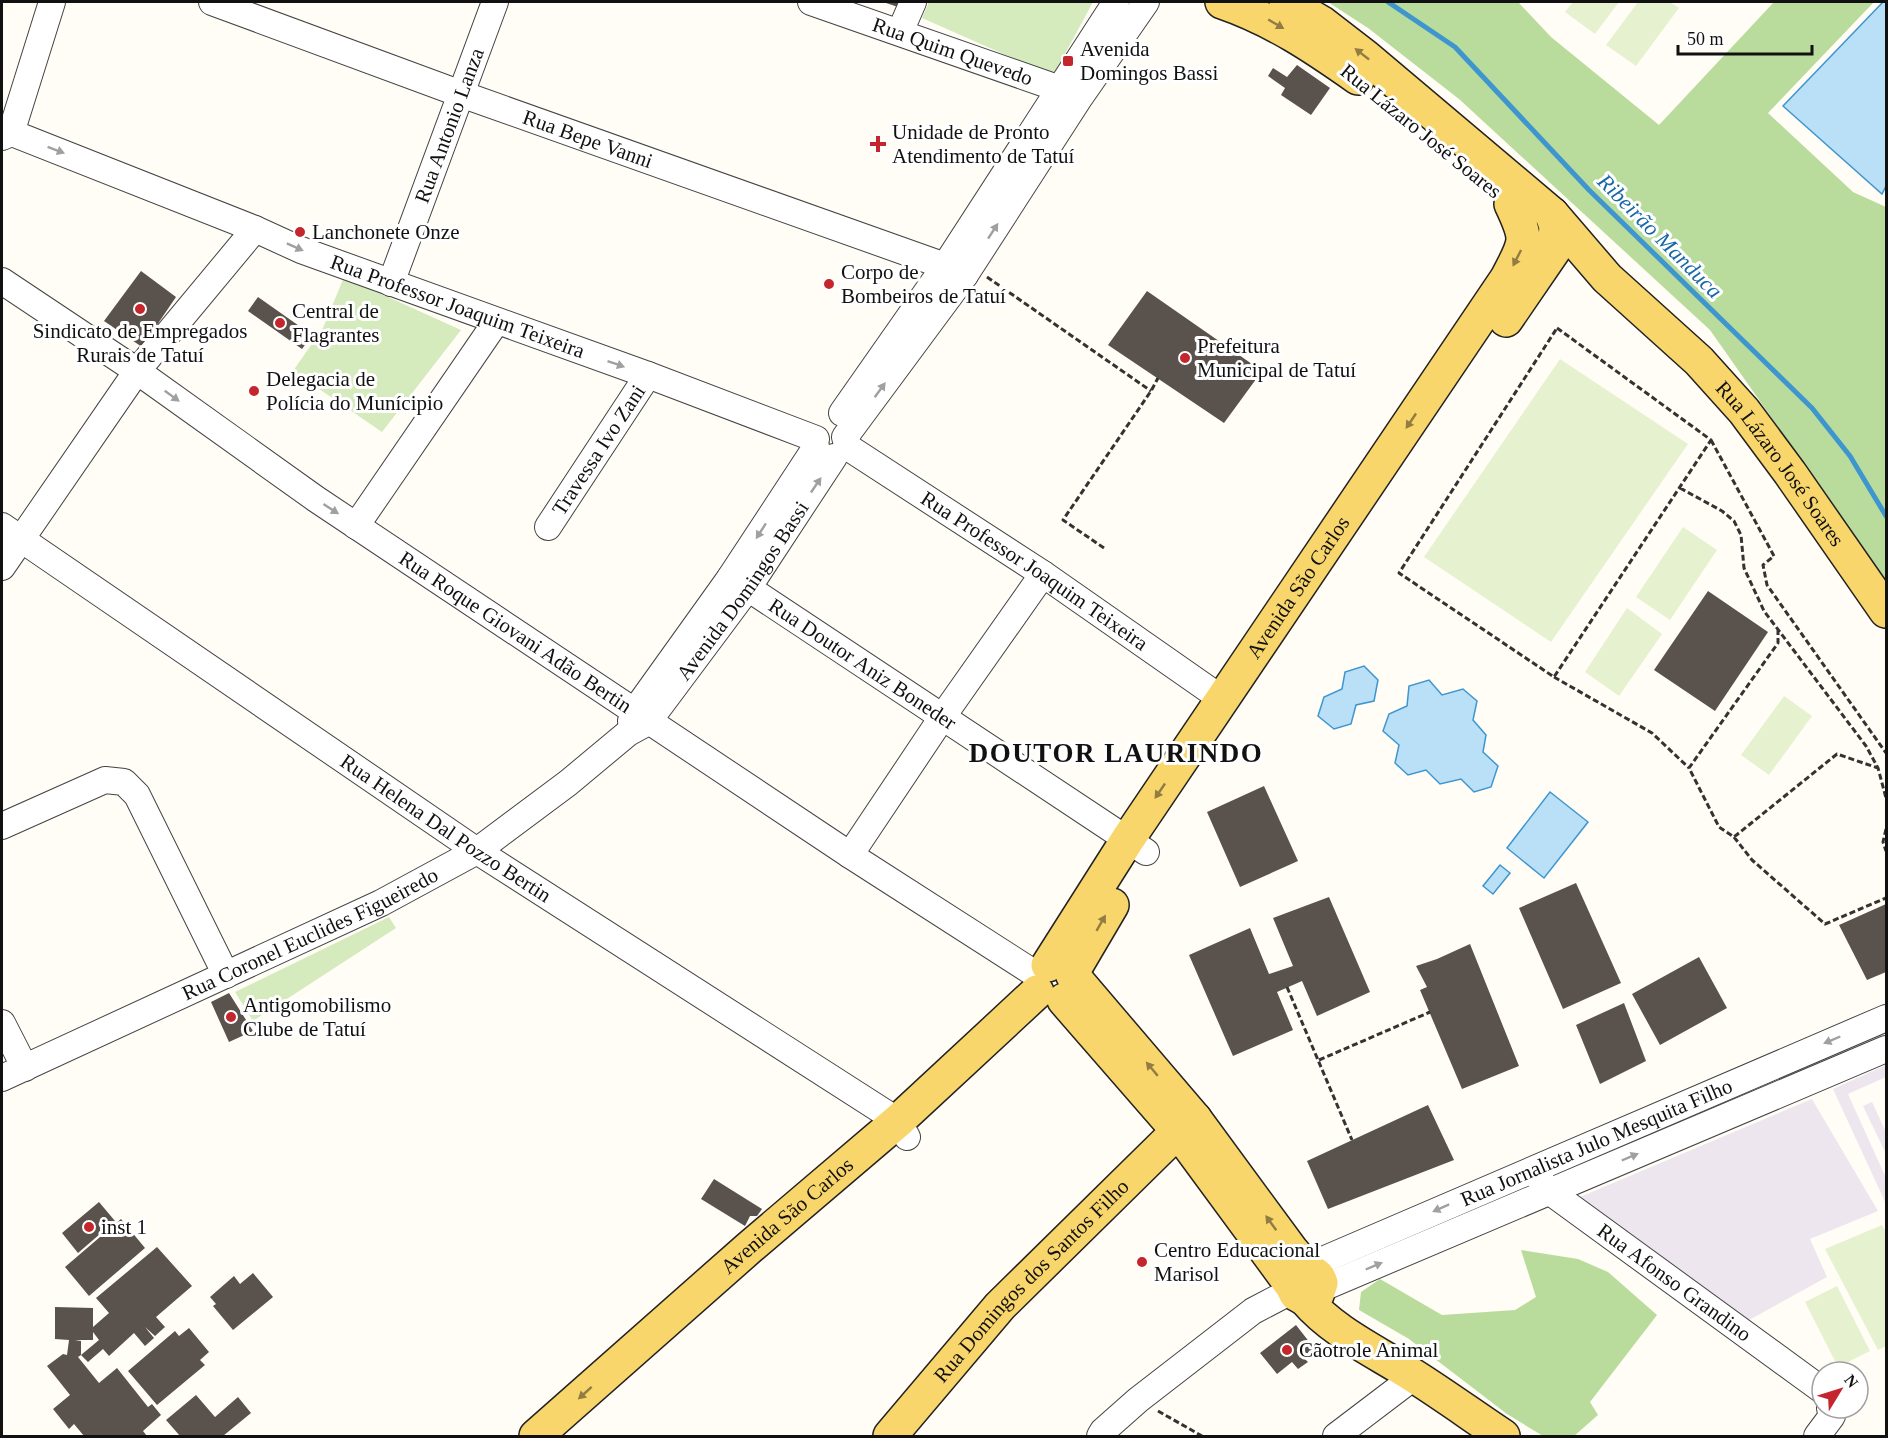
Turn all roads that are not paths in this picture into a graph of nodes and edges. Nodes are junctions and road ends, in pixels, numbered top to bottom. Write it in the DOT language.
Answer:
graph roads {
  1 [pos="52,2"];
  2 [pos="212,2"];
  3 [pos="495,2"];
  4 [pos="811,2"];
  5 [pos="913,2"];
  6 [pos="1116,2"];
  7 [pos="1146,2"];
  8 [pos="1222,2"];
  9 [pos="1286,2"];
  10 [pos="900,32"];
  11 [pos="1060,89"];
  12 [pos="461,93"];
  13 [pos="5,133"];
  14 [pos="1511,204"];
  15 [pos="1552,214"];
  16 [pos="255,229"];
  17 [pos="1554,250"];
  18 [pos="960,269"];
  19 [pos="1607,278"];
  20 [pos="2,281"];
  21 [pos="391,283"];
  22 [pos="496,322"];
  23 [pos="137,371"];
  24 [pos="648,375"];
  25 [pos="831,442"];
  26 [pos="356,526"];
  27 [pos="548,527"];
  28 [pos="11,532"];
  29 [pos="2,567"];
  30 [pos="1043,574"];
  31 [pos="739,583"];
  32 [pos="1887,611"];
  33 [pos="1222,699"];
  34 [pos="943,716"];
  35 [pos="637,722"];
  36 [pos="2,826"];
  37 [pos="1137,845"];
  38 [pos="477,851"];
  39 [pos="850,855"];
  40 [pos="226,975"];
  41 [pos="1055,983"];
  42 [pos="1887,1018"];
  43 [pos="2,1023"];
  44 [pos="1887,1048"];
  45 [pos="25,1068"];
  46 [pos="2,1078"];
  47 [pos="1708,1093"];
  48 [pos="1720,1119"];
  49 [pos="1187,1125"];
  50 [pos="903,1129"];
  51 [pos="1578,1149"];
  52 [pos="1532,1168"];
  53 [pos="1591,1174"];
  54 [pos="1549,1191"];
  55 [pos="1303,1287"];
  56 [pos="1415,1376"];
  57 [pos="1810,1381"];
  58 [pos="1829,1420"];
  59 [pos="536,1437"];
  60 [pos="570,1437"];
  61 [pos="890,1437"];
  62 [pos="1100,1437"];
  63 [pos="1336,1437"];
  64 [pos="1503,1437"];
  65 [pos="1817,1437"];
  1 -- 13 [label="street"];
  2 -- 12 [label="street, Rua Bepe Vanni"];
  3 -- 12 [label="street, Rua Antonio Lanza"];
  4 -- 10 [label="street, Rua Quim Quevedo"];
  5 -- 10 [label="street"];
  6 -- 11 [label="street, Avenida Domingos Bassi"];
  18 -- 7 [label="street, Avenida Domingos Bassi, one-way"];
  8 -- 14 [label="main road, Rua Lázaro José Soares, one-way"];
  15 -- 9 [label="main road, Rua Lázaro José Soares, one-way"];
  10 -- 11 [label="street, Rua Quim Quevedo"];
  11 -- 18 [label="street, Avenida Domingos Bassi"];
  12 -- 18 [label="street, Rua Bepe Vanni"];
  12 -- 21 [label="street, Rua Antonio Lanza"];
  13 -- 16 [label="street, Rua Professor Joaquim Teixeira, one-way"];
  14 -- 17 [label="main road, Rua Lázaro José Soares"];
  14 -- 33 [label="main road, Avenida São Carlos, one-way"];
  15 -- 17 [label="main road"];
  15 -- 19 [label="main road, Rua Lázaro José Soares"];
  16 -- 21 [label="street, Rua Professor Joaquim Teixeira, one-way"];
  16 -- 23 [label="street"];
  17 -- 19 [label="main road, Rua Lázaro José Soares"];
  17 -- 37 [label="main road, Avenida São Carlos"];
  18 -- 25 [label="street, Avenida Domingos Bassi"];
  19 -- 32 [label="main road, Rua Lázaro José Soares"];
  20 -- 23 [label="street, Rua Roque Giovani Adão Bertin"];
  21 -- 22 [label="street, Rua Professor Joaquim Teixeira"];
  22 -- 24 [label="street, Rua Professor Joaquim Teixeira, one-way"];
  22 -- 26 [label="street"];
  23 -- 26 [label="street, Rua Roque Giovani Adão Bertin, one-way"];
  23 -- 28 [label="street"];
  24 -- 25 [label="street, Rua Professor Joaquim Teixeira"];
  24 -- 27 [label="street, Travessa Ivo Zani"];
  25 -- 30 [label="street, Rua Professor Joaquim Teixeira"];
  25 -- 31 [label="street, Avenida Domingos Bassi"];
  26 -- 35 [label="street, Rua Roque Giovani Adão Bertin"];
  28 -- 29 [label="street"];
  28 -- 38 [label="street, Rua Helena Dal Pozzo Bertin"];
  30 -- 33 [label="street, Rua Professor Joaquim Teixeira"];
  30 -- 34 [label="street"];
  31 -- 34 [label="street, Rua Doutor Aniz Boneder"];
  31 -- 35 [label="street, Avenida Domingos Bassi"];
  33 -- 37 [label="main road, Avenida São Carlos, one-way"];
  34 -- 37 [label="street, Rua Doutor Aniz Boneder"];
  34 -- 39 [label="street"];
  35 -- 38 [label="street, Rua Coronel Euclides Figueiredo"];
  35 -- 39 [label="street, Rua Roque Giovani Adão Bertin"];
  36 -- 40 [label="street"];
  37 -- 41 [label="main road, Avenida São Carlos"];
  38 -- 40 [label="street, Rua Coronel Euclides Figueiredo"];
  38 -- 50 [label="street, Rua Helena Dal Pozzo Bertin"];
  39 -- 41 [label="street, Rua Roque Giovani Adão Bertin"];
  40 -- 45 [label="street, Rua Coronel Euclides Figueiredo"];
  41 -- 49 [label="main road"];
  41 -- 50 [label="main road, Avenida São Carlos"];
  42 -- 47 [label="street, Rua Jornalista Julo Mesquita Filho, one-way"];
  43 -- 45 [label="street"];
  44 -- 48 [label="street, Rua Jornalista Julo Mesquita Filho"];
  45 -- 46 [label="street, Rua Coronel Euclides Figueiredo"];
  47 -- 48 [label="street"];
  47 -- 51 [label="street, Rua Jornalista Julo Mesquita Filho"];
  53 -- 48 [label="street, Rua Jornalista Julo Mesquita Filho, one-way"];
  49 -- 55 [label="main road"];
  49 -- 61 [label="main road, Rua Domingos dos Santos Filho"];
  50 -- 59 [label="main road, Avenida São Carlos, one-way"];
  50 -- 60 [label="main road, Avenida São Carlos"];
  51 -- 52 [label="street, Rua Jornalista Julo Mesquita Filho"];
  51 -- 53 [label="street"];
  52 -- 54 [label="street, Rua Afonso Grandino"];
  52 -- 55 [label="street, Rua Jornalista Julo Mesquita Filho, one-way"];
  53 -- 54 [label="street, Rua Jornalista Julo Mesquita Filho"];
  55 -- 54 [label="street, Rua Jornalista Julo Mesquita Filho, one-way"];
  54 -- 57 [label="street, Rua Afonso Grandino"];
  55 -- 56 [label="main road"];
  55 -- 62 [label="street, Rua Jornalista Julo Mesquita Filho"];
  56 -- 63 [label="street"];
  56 -- 64 [label="main road"];
  58 -- 65 [label="street"];
}
